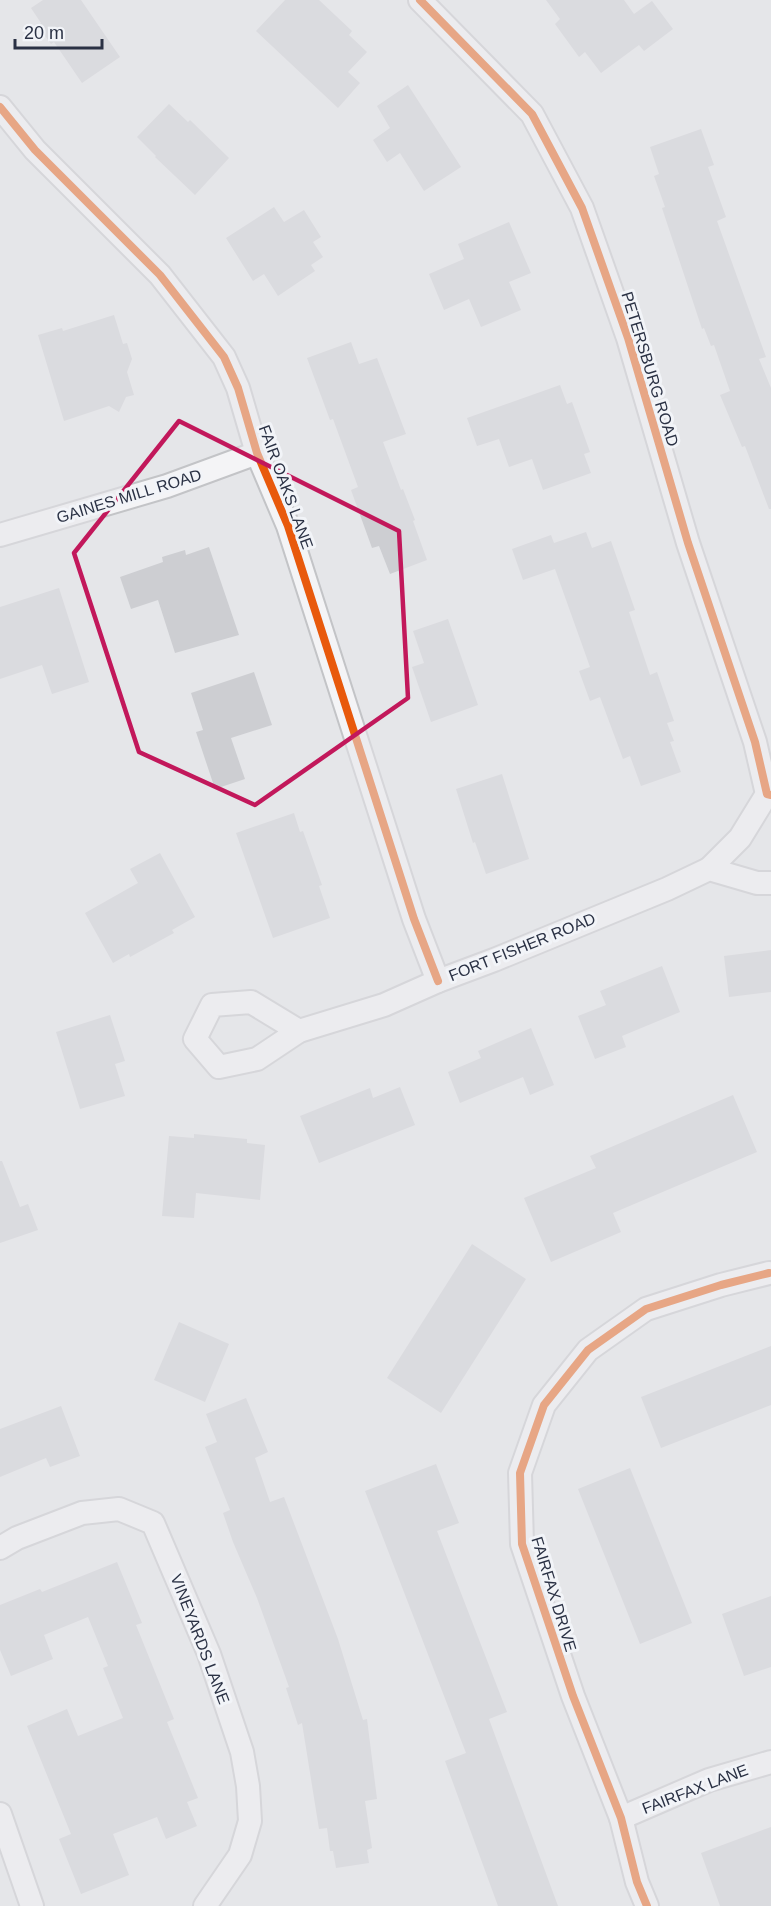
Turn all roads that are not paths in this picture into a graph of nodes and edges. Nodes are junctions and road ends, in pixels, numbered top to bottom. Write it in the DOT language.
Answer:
graph roads {
  1 [pos="420,0"];
  2 [pos="0,107"];
  3 [pos="257,453"];
  4 [pos="0,535"];
  5 [pos="769,794"];
  6 [pos="709,869"];
  7 [pos="771,883"];
  8 [pos="438,981"];
  9 [pos="299,1031"];
  10 [pos="769,1273"];
  11 [pos="0,1548"];
  12 [pos="771,1762"];
  13 [pos="0,1814"];
  14 [pos="621,1818"];
  15 [pos="32,1906"];
  16 [pos="205,1906"];
  17 [pos="647,1906"];
  1 -- 5 [label="street, PETERSBURG ROAD"];
  2 -- 3 [label="street, FAIR OAKS LANE"];
  3 -- 4 [label="street, GAINES MILL ROAD"];
  3 -- 8 [label="street, FAIR OAKS LANE"];
  5 -- 6 [label="street, FORT FISHER ROAD"];
  6 -- 7 [label="street"];
  6 -- 8 [label="street, FORT FISHER ROAD"];
  8 -- 9 [label="street, FORT FISHER ROAD"];
  10 -- 14 [label="street, FAIRFAX DRIVE"];
  11 -- 16 [label="street, VINEYARDS LANE"];
  12 -- 14 [label="street, FAIRFAX LANE"];
  13 -- 15 [label="street"];
  14 -- 17 [label="street, FAIRFAX DRIVE"];
}
